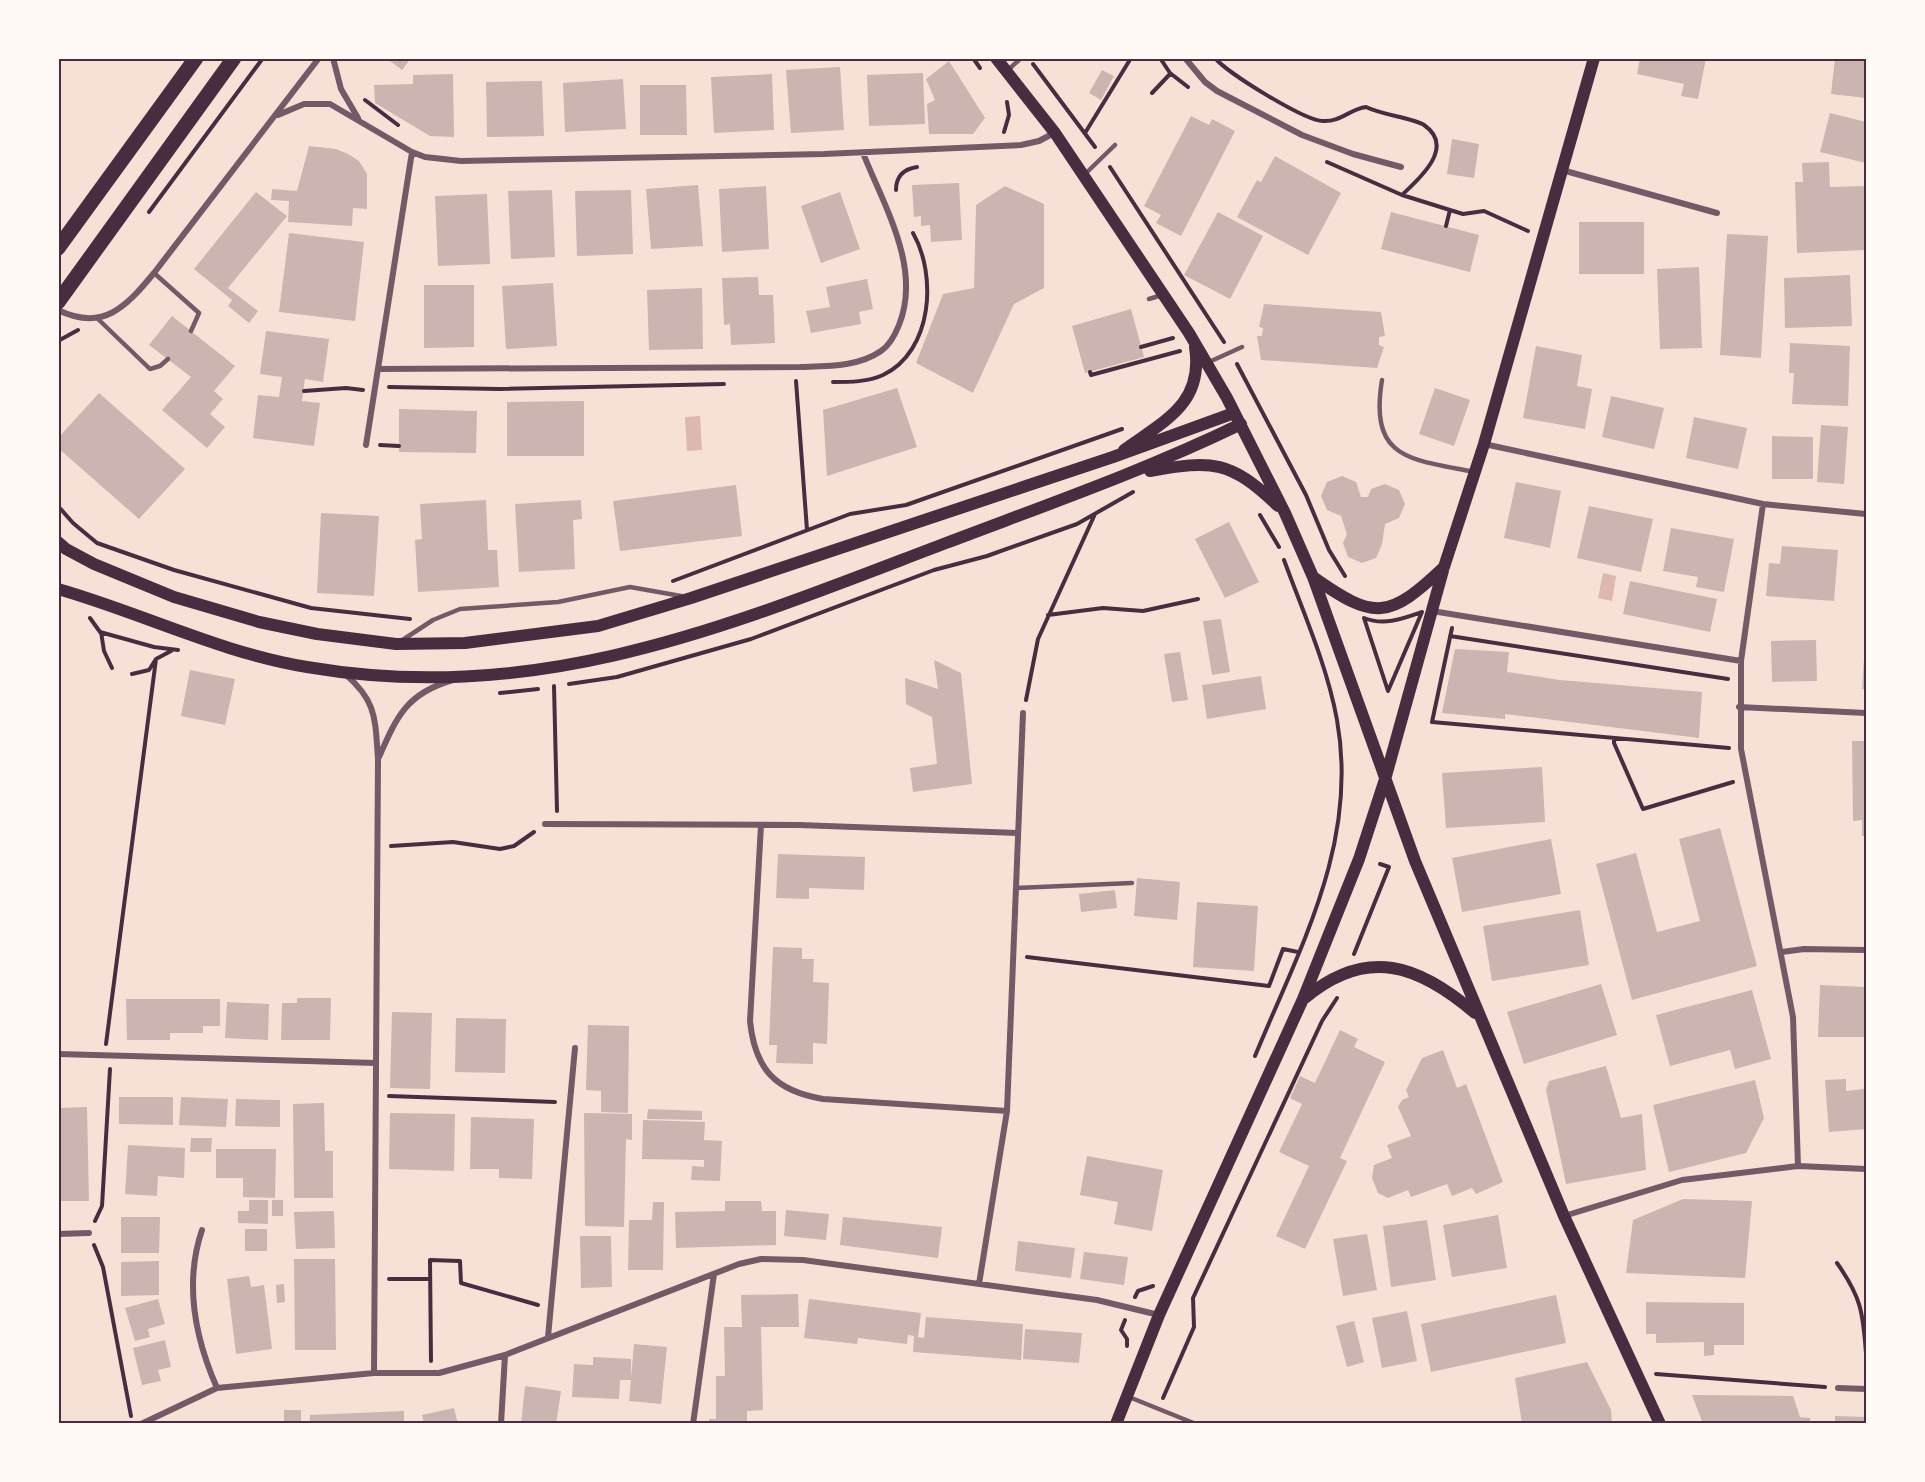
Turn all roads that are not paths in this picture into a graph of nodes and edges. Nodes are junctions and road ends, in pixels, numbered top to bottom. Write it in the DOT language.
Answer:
graph roads {
  1 [pos="196,58"];
  2 [pos="234,58"];
  3 [pos="320,58"];
  4 [pos="333,58"];
  5 [pos="996,58"];
  6 [pos="1021,58"];
  7 [pos="1185,58"];
  8 [pos="1594,58"];
  9 [pos="1007,71"];
  10 [pos="278,115"];
  11 [pos="359,119"];
  12 [pos="1055,133"];
  13 [pos="1115,145"];
  14 [pos="412,152"];
  15 [pos="862,153"];
  16 [pos="1401,167"];
  17 [pos="1562,170"];
  18 [pos="1084,175"];
  19 [pos="1717,213"];
  20 [pos="58,248"];
  21 [pos="154,273"];
  22 [pos="1165,294"];
  23 [pos="1149,299"];
  24 [pos="58,303"];
  25 [pos="58,310"];
  26 [pos="98,319"];
  27 [pos="191,331"];
  28 [pos="1189,333"];
  29 [pos="1242,347"];
  30 [pos="168,359"];
  31 [pos="1208,363"];
  32 [pos="378,369"];
  33 [pos="1382,380"];
  34 [pos="1234,413"];
  35 [pos="1240,424"];
  36 [pos="1484,444"];
  37 [pos="366,445"];
  38 [pos="1113,457"];
  39 [pos="1475,472"];
  40 [pos="1132,474"];
  41 [pos="1763,504"];
  42 [pos="1285,513"];
  43 [pos="1866,514"];
  44 [pos="58,542"];
  45 [pos="1444,567"];
  46 [pos="1313,577"];
  47 [pos="58,589"];
  48 [pos="691,598"];
  49 [pos="1432,610"];
  50 [pos="396,644"];
  51 [pos="1741,661"];
  52 [pos="342,671"];
  53 [pos="459,678"];
  54 [pos="1739,707"];
  55 [pos="1023,713"];
  56 [pos="1866,713"];
  57 [pos="378,759"];
  58 [pos="1386,776"];
  59 [pos="545,824"];
  60 [pos="761,825"];
  61 [pos="1018,833"];
  62 [pos="1132,883"];
  63 [pos="1016,888"];
  64 [pos="1866,950"];
  65 [pos="1782,952"];
  66 [pos="1303,999"];
  67 [pos="1479,1016"];
  68 [pos="575,1048"];
  69 [pos="58,1054"];
  70 [pos="376,1063"];
  71 [pos="1007,1111"];
  72 [pos="1798,1166"];
  73 [pos="1866,1169"];
  74 [pos="1564,1216"];
  75 [pos="202,1230"];
  76 [pos="89,1233"];
  77 [pos="58,1234"];
  78 [pos="714,1274"];
  79 [pos="979,1284"];
  80 [pos="1159,1315"];
  81 [pos="548,1337"];
  82 [pos="505,1355"];
  83 [pos="374,1373"];
  84 [pos="217,1388"];
  85 [pos="1838,1388"];
  86 [pos="1866,1389"];
  87 [pos="1127,1396"];
  88 [pos="151,1421"];
  89 [pos="141,1424"];
  90 [pos="501,1424"];
  91 [pos="693,1424"];
  92 [pos="1116,1424"];
  93 [pos="1196,1424"];
  94 [pos="1660,1424"];
  1 -- 20 [label="main road"];
  2 -- 24 [label="main road"];
  3 -- 10 [label="street"];
  4 -- 11 [label="street"];
  5 -- 9 [label="main road"];
  6 -- 9 [label="lane"];
  7 -- 16 [label="street"];
  8 -- 17 [label="main road"];
  9 -- 12 [label="main road"];
  10 -- 11 [label="street"];
  10 -- 21 [label="street"];
  11 -- 14 [label="street"];
  12 -- 15 [label="street"];
  12 -- 18 [label="main road"];
  13 -- 18 [label="lane"];
  14 -- 15 [label="street"];
  14 -- 32 [label="street"];
  15 -- 32 [label="street"];
  17 -- 19 [label="street"];
  17 -- 36 [label="main road"];
  18 -- 22 [label="main road"];
  21 -- 26 [label="street"];
  21 -- 27 [label="lane"];
  22 -- 23 [label="lane"];
  22 -- 28 [label="main road"];
  25 -- 26 [label="street"];
  26 -- 30 [label="lane"];
  28 -- 31 [label="main road"];
  28 -- 38 [label="main road"];
  29 -- 31 [label="lane"];
  31 -- 34 [label="main road"];
  32 -- 37 [label="street"];
  33 -- 39 [label="lane"];
  34 -- 35 [label="main road"];
  34 -- 38 [label="main road"];
  35 -- 40 [label="main road"];
  35 -- 42 [label="main road"];
  36 -- 39 [label="main road"];
  36 -- 41 [label="street"];
  38 -- 48 [label="main road"];
  39 -- 45 [label="main road"];
  40 -- 42 [label="main road"];
  40 -- 53 [label="main road"];
  41 -- 43 [label="street"];
  41 -- 51 [label="street"];
  42 -- 46 [label="main road"];
  44 -- 50 [label="main road"];
  45 -- 46 [label="main road"];
  45 -- 49 [label="main road"];
  46 -- 58 [label="main road"];
  47 -- 52 [label="main road"];
  48 -- 50 [label="main road"];
  48 -- 50 [label="lane"];
  49 -- 51 [label="street"];
  49 -- 58 [label="main road"];
  51 -- 54 [label="street"];
  52 -- 53 [label="main road"];
  52 -- 57 [label="street"];
  53 -- 57 [label="street"];
  54 -- 56 [label="street"];
  54 -- 65 [label="street"];
  55 -- 61 [label="street"];
  57 -- 70 [label="street"];
  58 -- 66 [label="main road"];
  58 -- 67 [label="main road"];
  59 -- 60 [label="street"];
  60 -- 61 [label="street"];
  60 -- 71 [label="street"];
  61 -- 63 [label="street"];
  62 -- 63 [label="lane"];
  63 -- 71 [label="street"];
  64 -- 65 [label="street"];
  65 -- 72 [label="street"];
  66 -- 67 [label="main road"];
  66 -- 80 [label="main road"];
  67 -- 74 [label="main road"];
  68 -- 81 [label="street"];
  69 -- 70 [label="street"];
  70 -- 83 [label="street"];
  71 -- 79 [label="street"];
  72 -- 73 [label="street"];
  72 -- 74 [label="street"];
  74 -- 94 [label="main road"];
  75 -- 84 [label="street"];
  76 -- 77 [label="street"];
  78 -- 79 [label="street"];
  78 -- 81 [label="street"];
  78 -- 91 [label="street"];
  79 -- 80 [label="street"];
  80 -- 87 [label="main road"];
  81 -- 82 [label="street"];
  82 -- 83 [label="street"];
  82 -- 90 [label="street"];
  83 -- 84 [label="street"];
  84 -- 88 [label="street"];
  85 -- 86 [label="street"];
  87 -- 92 [label="main road"];
  87 -- 93 [label="lane"];
  88 -- 89 [label="street"];
}
